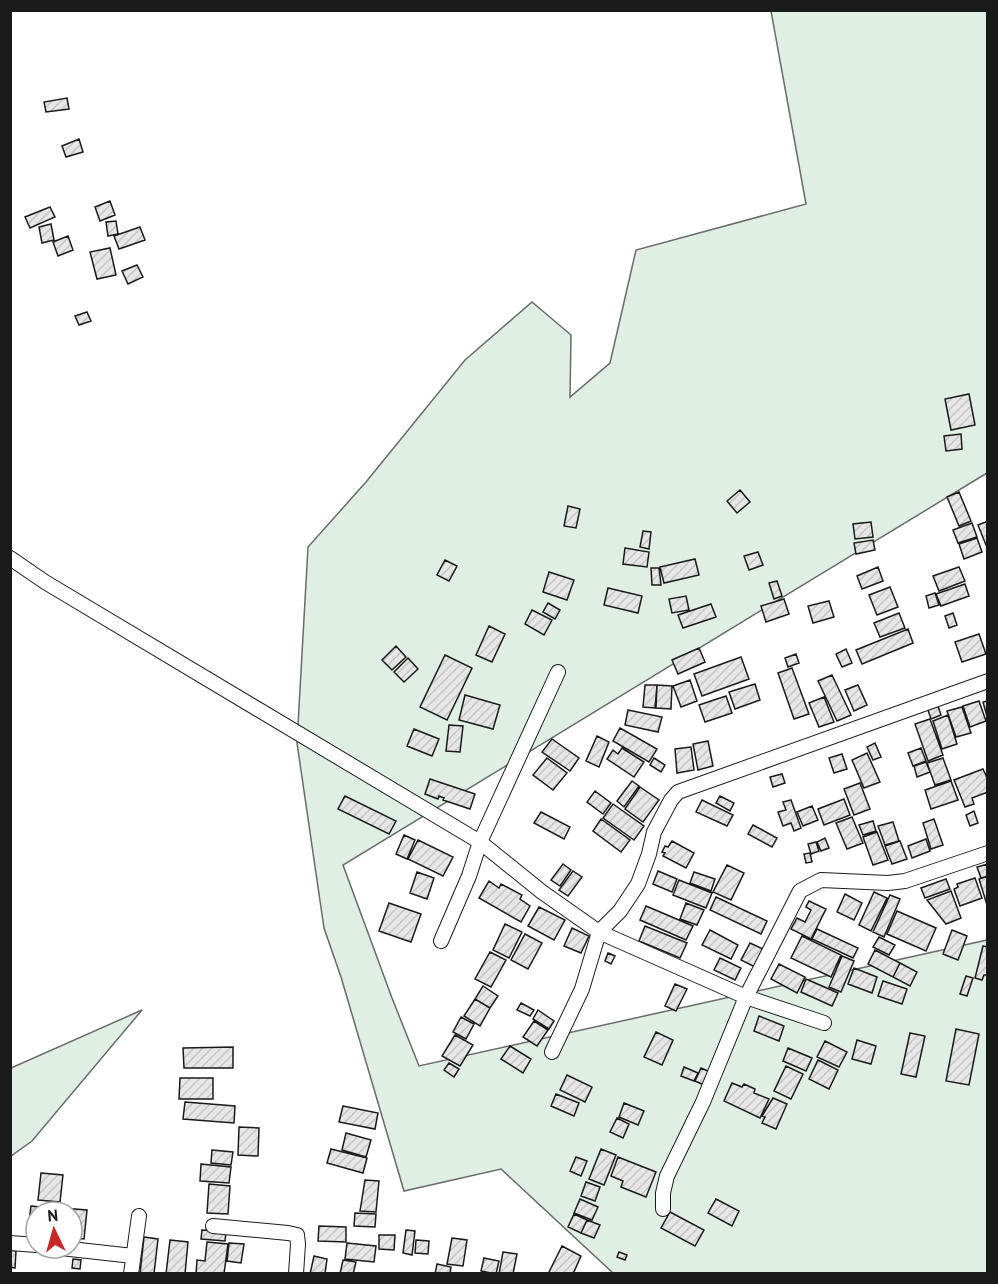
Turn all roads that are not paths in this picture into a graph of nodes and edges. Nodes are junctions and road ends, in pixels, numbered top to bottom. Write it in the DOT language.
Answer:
graph roads {
  1 [pos="10,558"];
  2 [pos="558,672"];
  3 [pos="987,681"];
  4 [pos="480,842"];
  5 [pos="987,853"];
  6 [pos="599,932"];
  7 [pos="441,941"];
  8 [pos="746,997"];
  9 [pos="824,1023"];
  10 [pos="552,1052"];
  11 [pos="663,1209"];
  12 [pos="139,1216"];
  13 [pos="213,1226"];
  14 [pos="84,1251"];
  15 [pos="133,1256"];
  16 [pos="131,1274"];
  17 [pos="296,1274"];
  1 -- 4 [label="street"];
  2 -- 4 [label="street"];
  3 -- 6 [label="street"];
  4 -- 6 [label="street"];
  4 -- 7 [label="street"];
  5 -- 8 [label="street"];
  6 -- 8 [label="street"];
  6 -- 10 [label="street"];
  8 -- 9 [label="street"];
  8 -- 11 [label="street"];
  12 -- 15 [label="street"];
  13 -- 17 [label="street"];
  14 -- 15 [label="street"];
  15 -- 16 [label="street"];
}
